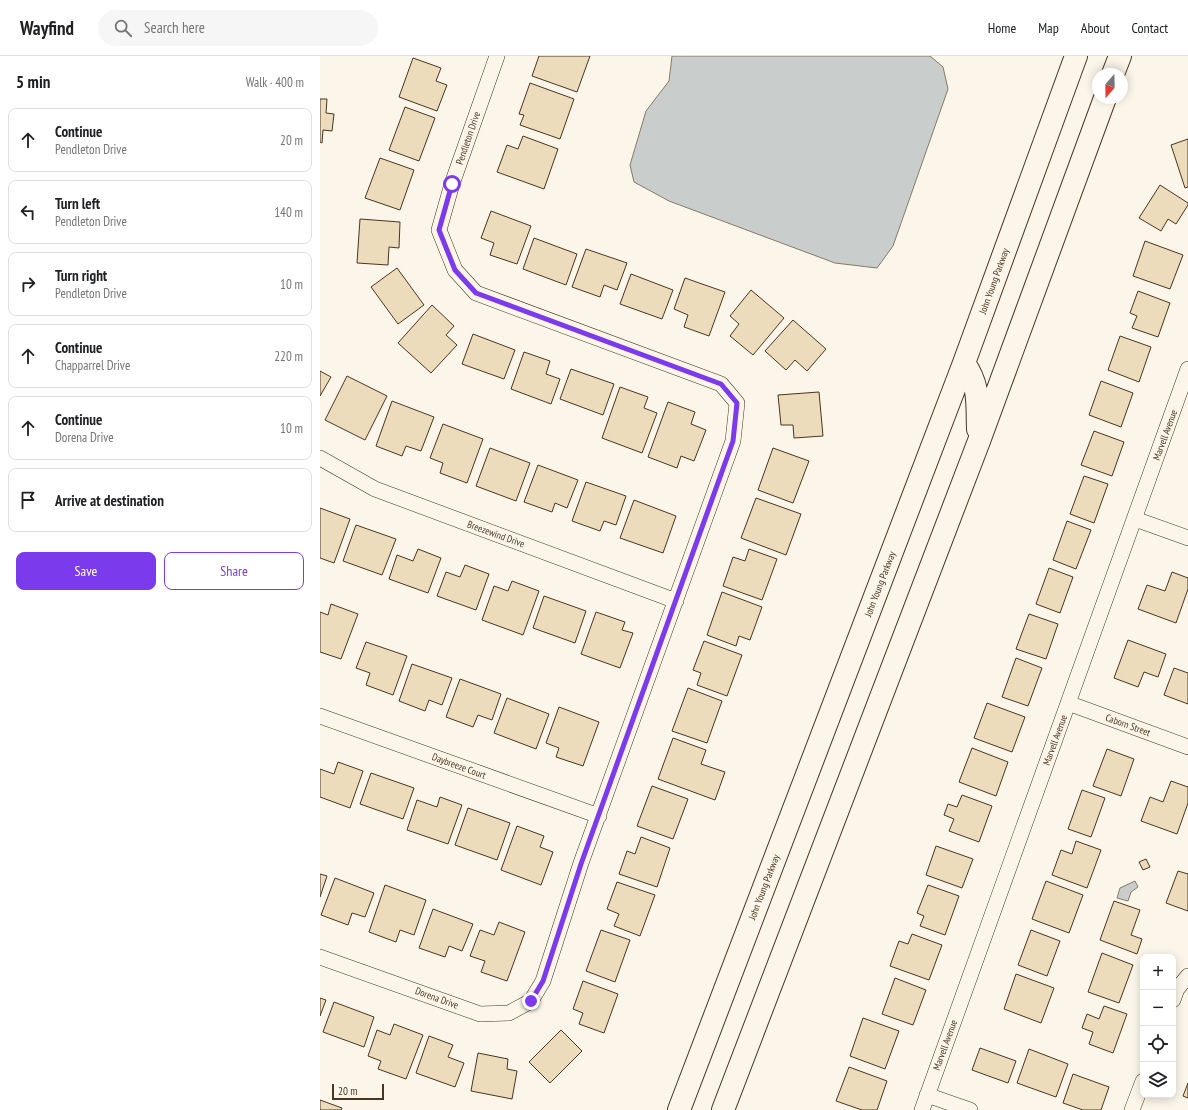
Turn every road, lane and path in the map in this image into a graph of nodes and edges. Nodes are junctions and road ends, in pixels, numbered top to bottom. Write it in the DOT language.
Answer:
graph roads {
  1 [pos="497,56"];
  2 [pos="1076,56"];
  3 [pos="1120,56"];
  4 [pos="1115,68"];
  5 [pos="1103,104"];
  6 [pos="964,364"];
  7 [pos="1188,369"];
  8 [pos="979,441"];
  9 [pos="320,458"];
  10 [pos="1134,519"];
  11 [pos="1188,538"];
  12 [pos="676,602"];
  13 [pos="1068,703"];
  14 [pos="320,716"];
  15 [pos="1188,747"];
  16 [pos="598,816"];
  17 [pos="320,957"];
  18 [pos="1188,976"];
  19 [pos="1176,992"];
  20 [pos="1140,1089"];
  21 [pos="927,1095"];
  22 [pos="679,1110"];
  23 [pos="723,1110"];
  24 [pos="922,1110"];
  25 [pos="970,1110"];
  26 [pos="1132,1110"];
  1 -- 12 [label="street, Pendleton Drive"];
  2 -- 6 [label="highway, John Young Parkway"];
  3 -- 4 [label="highway"];
  5 -- 8 [label="highway"];
  6 -- 8 [label="highway"];
  6 -- 22 [label="highway, John Young Parkway"];
  7 -- 10 [label="street, Marvell Avenue"];
  8 -- 23 [label="highway"];
  9 -- 12 [label="street, Breezewind Drive"];
  10 -- 11 [label="street"];
  10 -- 13 [label="street, Marvell Avenue"];
  12 -- 16 [label="street, Pendleton Drive"];
  13 -- 15 [label="street, Caborn Street"];
  13 -- 21 [label="street, Marvell Avenue"];
  14 -- 16 [label="street, Daybreeze Court"];
  16 -- 17 [label="street, Dorena Drive"];
  18 -- 19 [label="street"];
  20 -- 26 [label="street"];
  21 -- 24 [label="street, Marvell Avenue"];
  21 -- 25 [label="street"];
}
